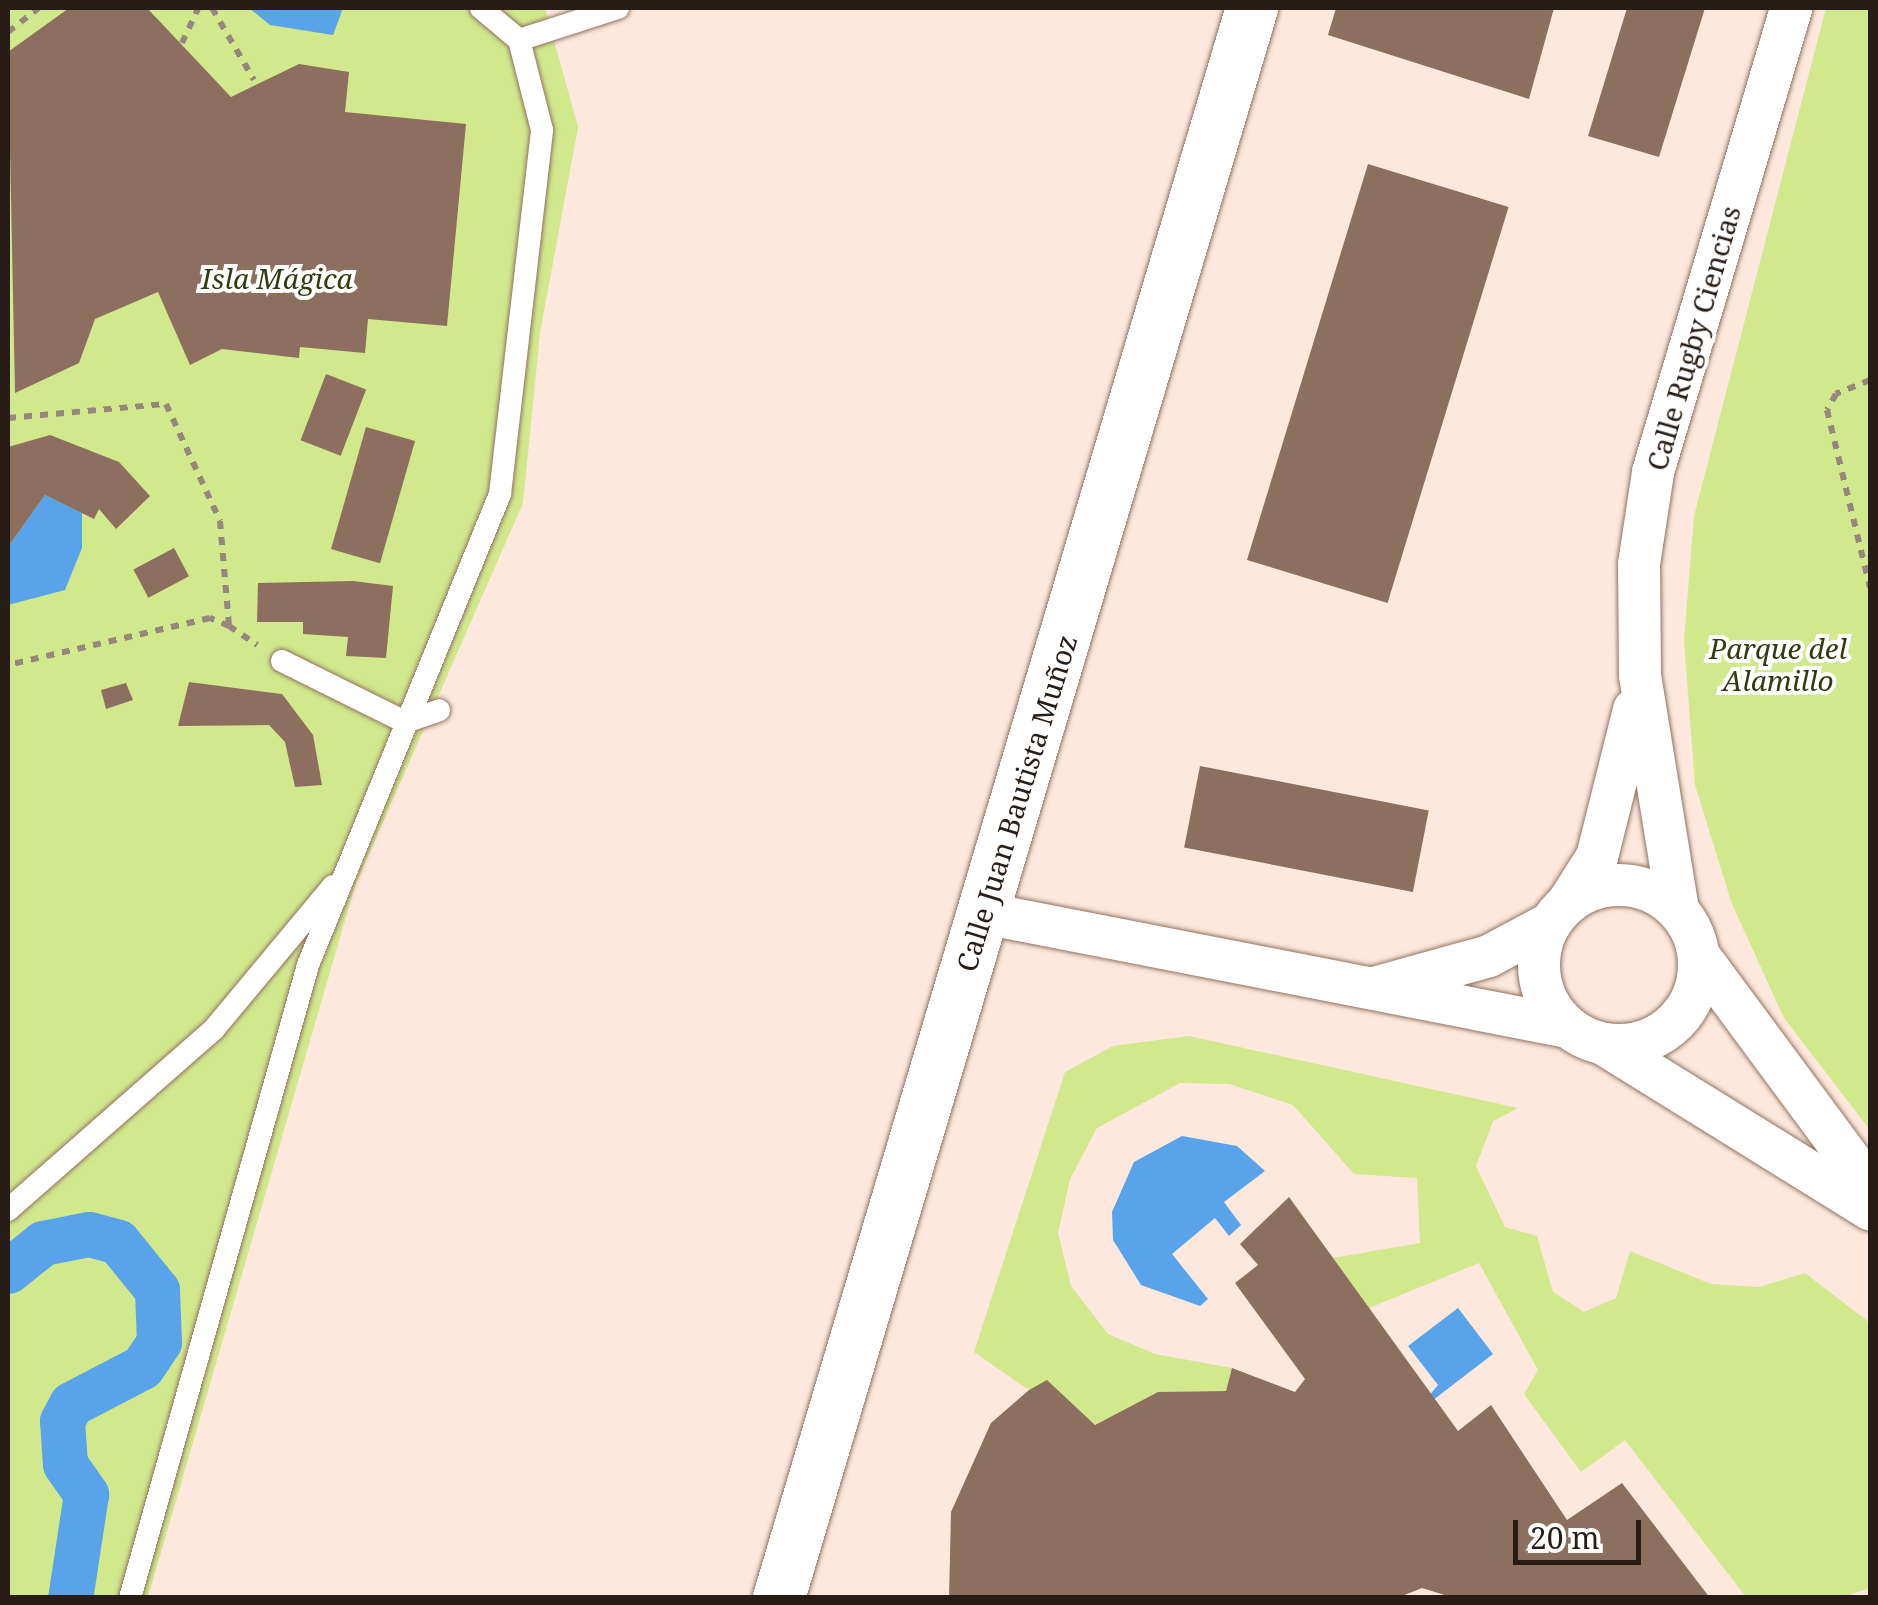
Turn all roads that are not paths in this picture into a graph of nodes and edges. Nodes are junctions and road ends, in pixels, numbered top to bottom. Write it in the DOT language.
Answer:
graph roads {
  1 [pos="481,8"];
  2 [pos="618,8"];
  3 [pos="1252,8"];
  4 [pos="1791,8"];
  5 [pos="518,40"];
  6 [pos="282,662"];
  7 [pos="1640,675"];
  8 [pos="439,710"];
  9 [pos="405,722"];
  10 [pos="346,870"];
  11 [pos="1678,910"];
  12 [pos="983,913"];
  13 [pos="1558,914"];
  14 [pos="1700,957"];
  15 [pos="1364,991"];
  16 [pos="1586,1036"];
  17 [pos="1870,1187"];
  18 [pos="1870,1209"];
  19 [pos="8,1210"];
  20 [pos="130,1598"];
  21 [pos="780,1598"];
  1 -- 5 [label="lane"];
  2 -- 5 [label="lane"];
  3 -- 12 [label="street, Calle Juan Bautista Muñoz"];
  4 -- 7 [label="street, Calle Rugby Ciencias"];
  5 -- 9 [label="lane"];
  6 -- 9 [label="lane"];
  7 -- 11 [label="street"];
  7 -- 13 [label="street"];
  8 -- 9 [label="lane"];
  9 -- 10 [label="lane"];
  10 -- 19 [label="lane"];
  10 -- 20 [label="lane"];
  11 -- 13 [label="street"];
  11 -- 14 [label="street"];
  12 -- 15 [label="street"];
  12 -- 21 [label="street, Calle Juan Bautista Muñoz"];
  13 -- 15 [label="street"];
  13 -- 16 [label="street"];
  14 -- 16 [label="street"];
  14 -- 17 [label="street"];
  15 -- 16 [label="street"];
  16 -- 18 [label="street"];
}
